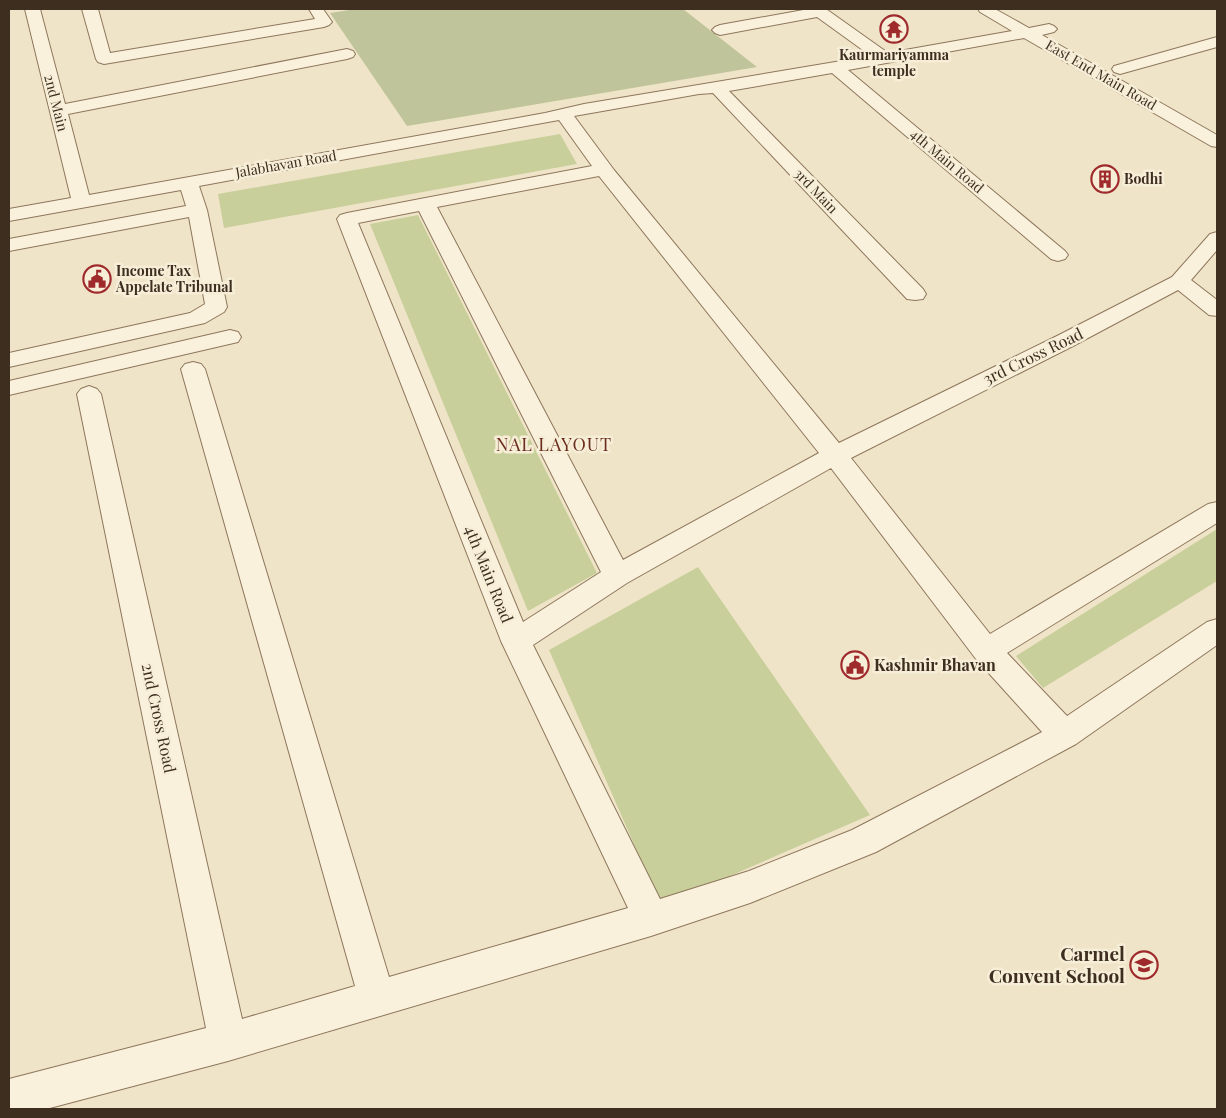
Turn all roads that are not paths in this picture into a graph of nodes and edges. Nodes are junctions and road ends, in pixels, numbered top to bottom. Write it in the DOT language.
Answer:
graph roads {
  1 [pos="32,9"];
  2 [pos="90,9"];
  3 [pos="316,9"];
  4 [pos="985,9"];
  5 [pos="1013,9"];
  6 [pos="818,10"];
  7 [pos="1048,29"];
  8 [pos="720,30"];
  9 [pos="1027,33"];
  10 [pos="1217,42"];
  11 [pos="347,54"];
  12 [pos="885,58"];
  13 [pos="835,67"];
  14 [pos="1120,69"];
  15 [pos="717,88"];
  16 [pos="58,111"];
  17 [pos="563,113"];
  18 [pos="1209,119"];
  19 [pos="1217,142"];
  20 [pos="604,170"];
  21 [pos="188,182"];
  22 [pos="80,197"];
  23 [pos="425,204"];
  24 [pos="9,210"];
  25 [pos="197,210"];
  26 [pos="9,215"];
  27 [pos="1217,238"];
  28 [pos="9,245"];
  29 [pos="1058,255"];
  30 [pos="1179,281"];
  31 [pos="915,294"];
  32 [pos="1217,310"];
  33 [pos="230,337"];
  34 [pos="9,360"];
  35 [pos="193,369"];
  36 [pos="9,388"];
  37 [pos="89,394"];
  38 [pos="835,455"];
  39 [pos="1217,511"];
  40 [pos="617,576"];
  41 [pos="1217,630"];
  42 [pos="516,641"];
  43 [pos="986,651"];
  44 [pos="1065,735"];
  45 [pos="651,919"];
  46 [pos="377,998"];
  47 [pos="228,1042"];
  48 [pos="9,1099"];
  1 -- 16 [label="street, 2nd Main"];
  2 -- 3 [label="street"];
  4 -- 9 [label="street, East End Main Road"];
  5 -- 7 [label="street, East End Main Road"];
  6 -- 8 [label="street"];
  6 -- 12 [label="street"];
  7 -- 9 [label="street, Jalabhavan Road"];
  7 -- 14 [label="street, East End Main Road"];
  9 -- 12 [label="street, Jalabhavan Road"];
  9 -- 19 [label="street, East End Main Road"];
  10 -- 14 [label="street"];
  11 -- 16 [label="street"];
  12 -- 13 [label="street, Jalabhavan Road"];
  13 -- 15 [label="street, Jalabhavan Road"];
  13 -- 29 [label="street, 4th Main Road"];
  14 -- 18 [label="street, East End Main Road"];
  15 -- 17 [label="street, Jalabhavan Road"];
  15 -- 31 [label="street, 3rd Main"];
  16 -- 22 [label="street, 2nd Main"];
  17 -- 20 [label="street"];
  17 -- 21 [label="street, Jalabhavan Road"];
  17 -- 22 [label="street, Jalabhavan Road"];
  20 -- 23 [label="street"];
  20 -- 38 [label="street"];
  21 -- 25 [label="street"];
  21 -- 26 [label="street, Jalabhavan Road"];
  22 -- 24 [label="street, Jalabhavan Road"];
  23 -- 40 [label="street"];
  23 -- 42 [label="street, 4th Main Road"];
  25 -- 28 [label="street"];
  25 -- 34 [label="street"];
  27 -- 30 [label="street, 3rd Cross Road"];
  30 -- 32 [label="street"];
  30 -- 38 [label="street, 3rd Cross Road"];
  33 -- 36 [label="street"];
  35 -- 46 [label="street"];
  37 -- 47 [label="street, 2nd Cross Road"];
  38 -- 40 [label="street, 3rd Cross Road"];
  38 -- 43 [label="street"];
  39 -- 43 [label="street"];
  40 -- 42 [label="street, 3rd Cross Road"];
  41 -- 44 [label="street"];
  42 -- 45 [label="street, 4th Main Road"];
  43 -- 44 [label="street"];
  44 -- 45 [label="street"];
  45 -- 46 [label="street"];
  46 -- 47 [label="street"];
  47 -- 48 [label="street"];
}
